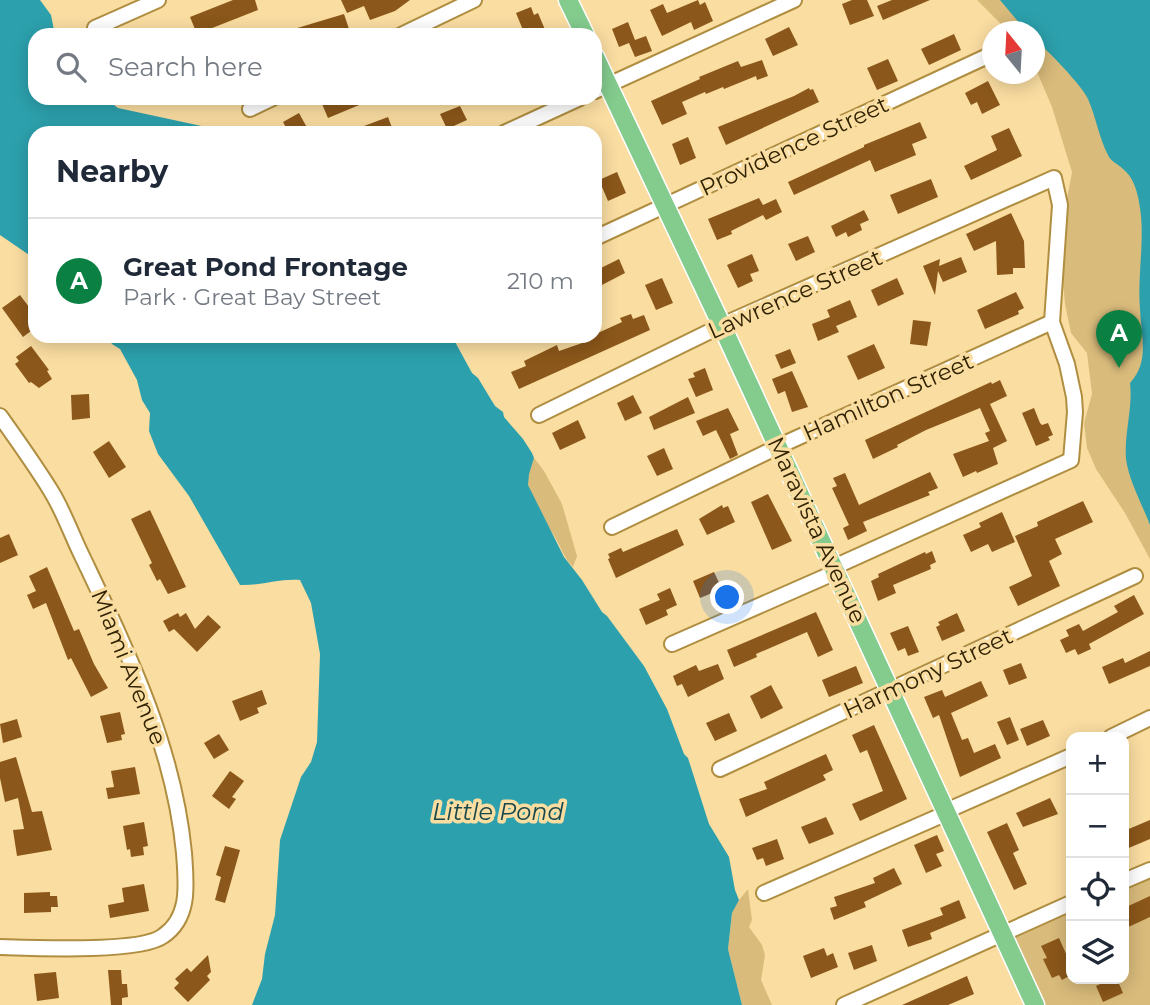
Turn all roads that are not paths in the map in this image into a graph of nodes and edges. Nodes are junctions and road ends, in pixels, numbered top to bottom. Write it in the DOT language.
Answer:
graph roads {
  1 [pos="158,0"];
  2 [pos="474,0"];
  3 [pos="568,0"];
  4 [pos="794,0"];
  5 [pos="95,28"];
  6 [pos="416,28"];
  7 [pos="582,28"];
  8 [pos="982,59"];
  9 [pos="602,88"];
  10 [pos="258,105"];
  11 [pos="565,105"];
  12 [pos="250,109"];
  13 [pos="519,126"];
  14 [pos="666,205"];
  15 [pos="602,235"];
  16 [pos="1052,322"];
  17 [pos="722,326"];
  18 [pos="539,415"];
  19 [pos="0,416"];
  20 [pos="778,447"];
  21 [pos="612,527"];
  22 [pos="835,570"];
  23 [pos="1135,576"];
  24 [pos="672,644"];
  25 [pos="891,690"];
  26 [pos="1150,718"];
  27 [pos="1121,732"];
  28 [pos="1066,758"];
  29 [pos="720,769"];
  30 [pos="947,812"];
  31 [pos="1150,870"];
  32 [pos="1129,879"];
  33 [pos="764,893"];
  34 [pos="1066,905"];
  35 [pos="1002,932"];
  36 [pos="0,947"];
  37 [pos="845,1005"];
  38 [pos="1035,1005"];
  1 -- 5 [label="street"];
  2 -- 6 [label="street"];
  3 -- 7 [label="main road"];
  4 -- 9 [label="street"];
  8 -- 14 [label="street, Providence Street"];
  9 -- 14 [label="main road, Maravista Avenue"];
  10 -- 12 [label="street"];
  11 -- 13 [label="street"];
  14 -- 15 [label="street, Providence Street"];
  14 -- 17 [label="main road, Maravista Avenue"];
  16 -- 17 [label="street, Lawrence Street"];
  16 -- 20 [label="street, Hamilton Street"];
  16 -- 22 [label="street"];
  17 -- 18 [label="street, Lawrence Street"];
  17 -- 20 [label="main road, Maravista Avenue"];
  19 -- 36 [label="street, Miami Avenue"];
  20 -- 21 [label="street, Hamilton Street"];
  20 -- 22 [label="main road, Maravista Avenue"];
  22 -- 24 [label="street"];
  22 -- 25 [label="main road, Maravista Avenue"];
  23 -- 25 [label="street, Harmony Street"];
  25 -- 29 [label="street, Harmony Street"];
  25 -- 30 [label="main road, Maravista Avenue"];
  26 -- 27 [label="street"];
  28 -- 30 [label="street"];
  30 -- 33 [label="street"];
  30 -- 35 [label="main road, Maravista Avenue"];
  31 -- 32 [label="street"];
  34 -- 35 [label="street"];
  35 -- 37 [label="street"];
  35 -- 38 [label="main road, Maravista Avenue"];
}
